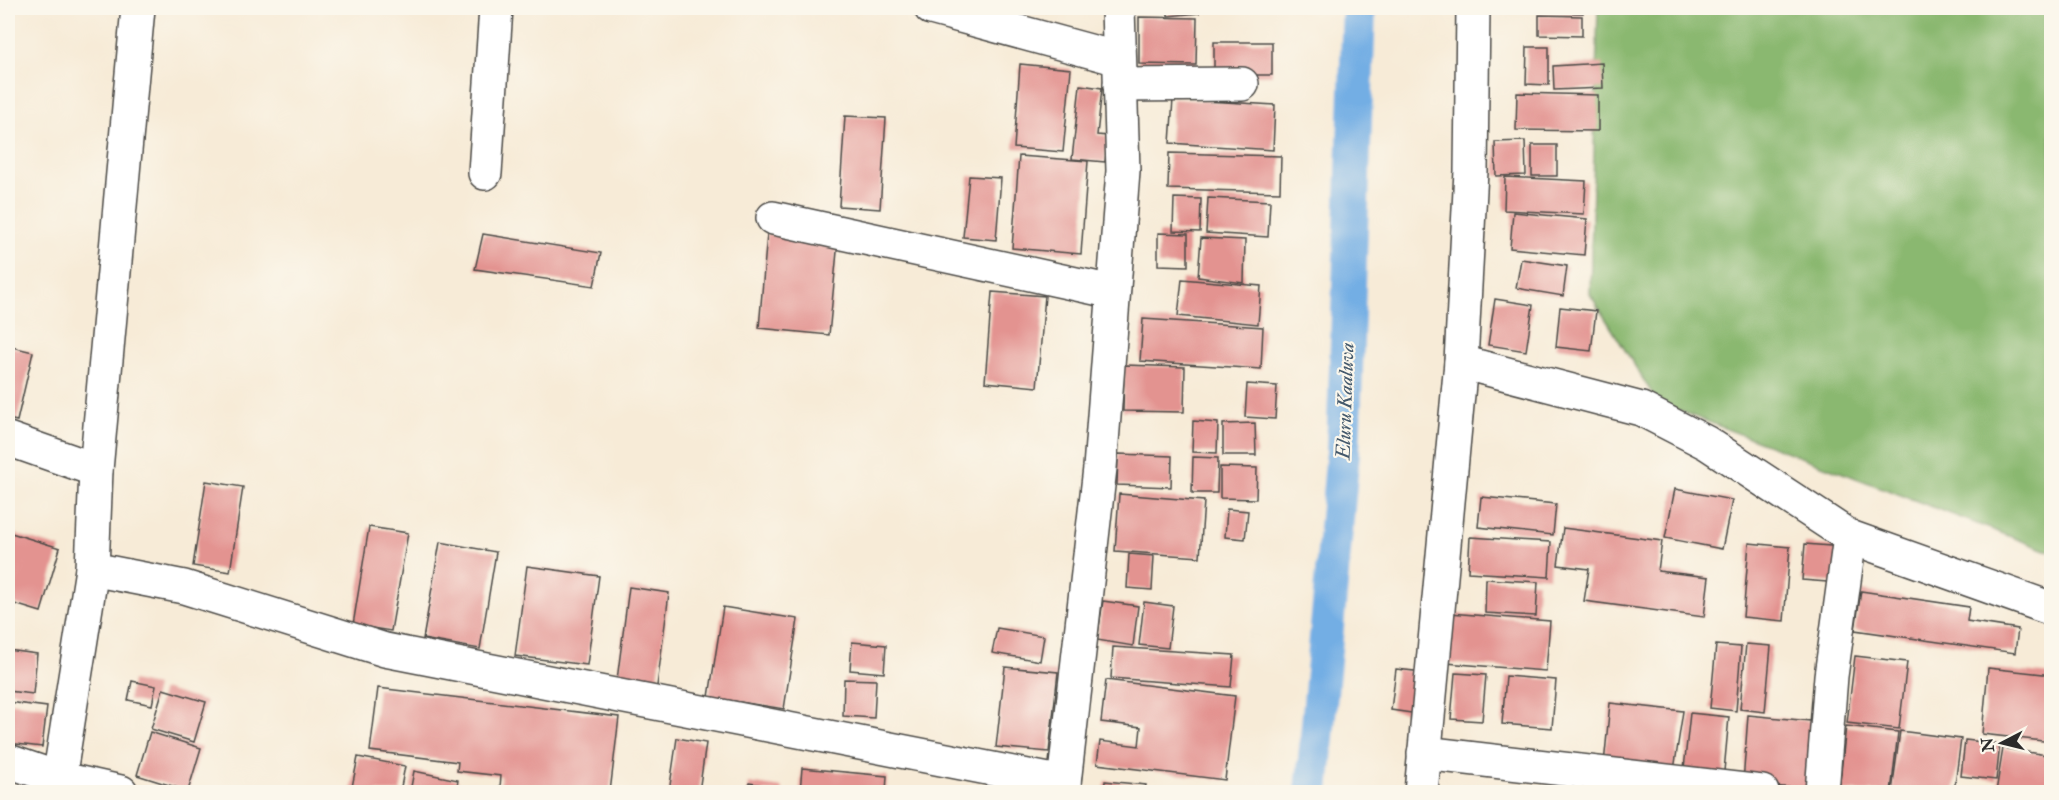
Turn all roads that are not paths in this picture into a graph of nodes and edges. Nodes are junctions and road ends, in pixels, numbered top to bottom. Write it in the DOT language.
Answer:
graph roads {
  1 [pos="138,8"];
  2 [pos="496,8"];
  3 [pos="931,8"];
  4 [pos="1118,8"];
  5 [pos="1473,8"];
  6 [pos="1120,72"];
  7 [pos="1242,84"];
  8 [pos="485,173"];
  9 [pos="773,218"];
  10 [pos="1113,292"];
  11 [pos="1461,362"];
  12 [pos="8,439"];
  13 [pos="96,471"];
  14 [pos="1850,537"];
  15 [pos="92,569"];
  16 [pos="2052,609"];
  17 [pos="1424,753"];
  18 [pos="8,761"];
  19 [pos="58,785"];
  20 [pos="1063,788"];
  21 [pos="121,792"];
  22 [pos="1421,792"];
  23 [pos="1762,792"];
  24 [pos="1822,792"];
  1 -- 13 [label="street"];
  2 -- 8 [label="street"];
  3 -- 6 [label="street"];
  4 -- 6 [label="street"];
  5 -- 11 [label="street"];
  6 -- 7 [label="street"];
  6 -- 10 [label="street"];
  9 -- 10 [label="street"];
  10 -- 20 [label="street"];
  11 -- 14 [label="street"];
  11 -- 17 [label="street"];
  12 -- 13 [label="street"];
  13 -- 15 [label="street"];
  14 -- 16 [label="street"];
  14 -- 24 [label="street"];
  15 -- 19 [label="street"];
  15 -- 20 [label="street"];
  17 -- 22 [label="street"];
  17 -- 23 [label="street"];
  18 -- 19 [label="street"];
  19 -- 21 [label="street"];
}
